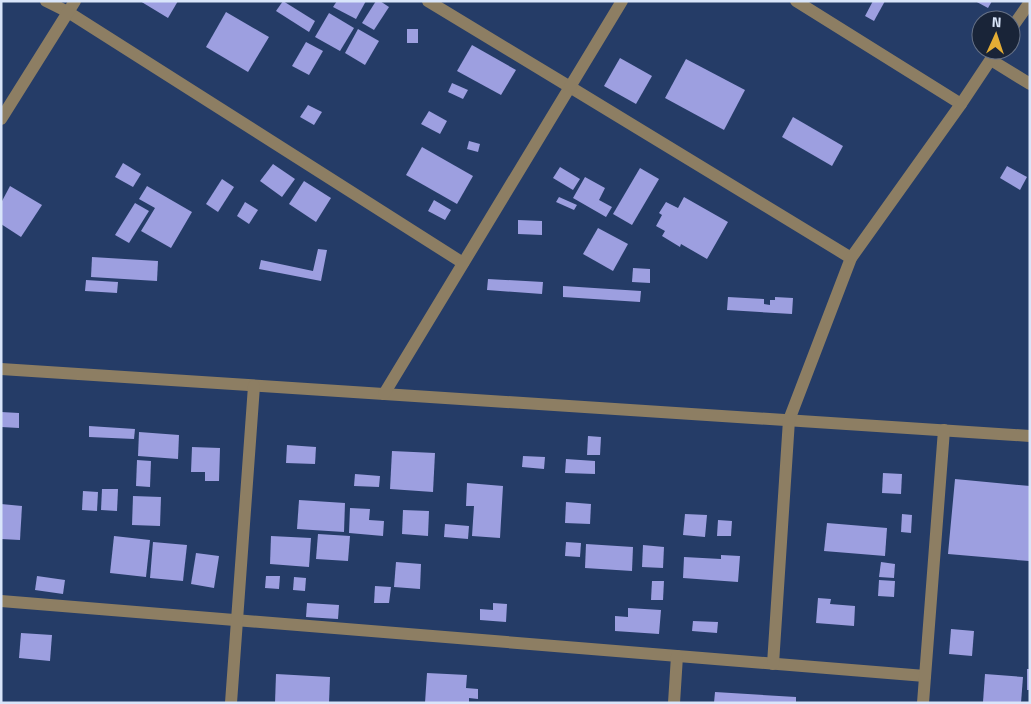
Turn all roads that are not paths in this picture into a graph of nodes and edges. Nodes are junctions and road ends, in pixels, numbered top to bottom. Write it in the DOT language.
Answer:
graph roads {
  1 [pos="46,1"];
  2 [pos="428,1"];
  3 [pos="622,1"];
  4 [pos="796,1"];
  5 [pos="1030,2"];
  6 [pos="72,7"];
  7 [pos="1021,15"];
  8 [pos="991,60"];
  9 [pos="1000,60"];
  10 [pos="1030,84"];
  11 [pos="570,87"];
  12 [pos="961,104"];
  13 [pos="1,119"];
  14 [pos="851,258"];
  15 [pos="463,263"];
  16 [pos="1,369"];
  17 [pos="254,386"];
  18 [pos="384,394"];
  19 [pos="789,420"];
  20 [pos="944,430"];
  21 [pos="1030,436"];
  22 [pos="1,601"];
  23 [pos="237,620"];
  24 [pos="677,656"];
  25 [pos="772,664"];
  26 [pos="925,676"];
  27 [pos="231,703"];
  28 [pos="674,703"];
  29 [pos="923,703"];
  1 -- 6 [label="street"];
  2 -- 11 [label="street"];
  3 -- 11 [label="street"];
  4 -- 12 [label="street"];
  5 -- 7 [label="street"];
  6 -- 13 [label="street"];
  6 -- 15 [label="street"];
  8 -- 12 [label="street"];
  9 -- 10 [label="street"];
  11 -- 14 [label="street"];
  11 -- 15 [label="street"];
  12 -- 14 [label="street"];
  14 -- 19 [label="street"];
  15 -- 18 [label="street"];
  16 -- 17 [label="street"];
  17 -- 18 [label="street"];
  17 -- 23 [label="street"];
  18 -- 19 [label="street"];
  19 -- 20 [label="street"];
  19 -- 25 [label="street"];
  20 -- 21 [label="street"];
  20 -- 26 [label="street"];
  22 -- 23 [label="street"];
  23 -- 24 [label="street"];
  23 -- 27 [label="street"];
  24 -- 25 [label="street"];
  24 -- 28 [label="street"];
  25 -- 26 [label="street"];
  26 -- 29 [label="street"];
}
